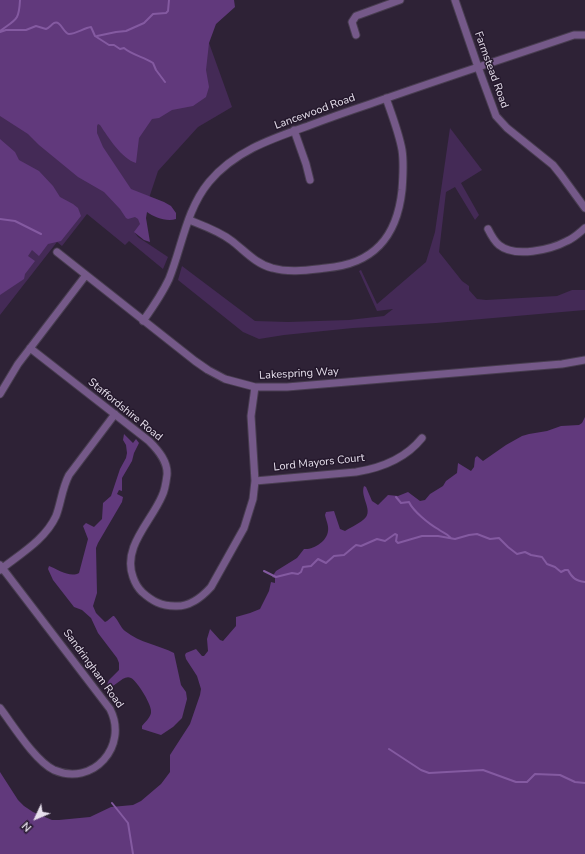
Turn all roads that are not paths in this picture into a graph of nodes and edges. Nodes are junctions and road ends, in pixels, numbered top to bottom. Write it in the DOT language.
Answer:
graph roads {
  1 [pos="400,0"];
  2 [pos="455,0"];
  3 [pos="356,35"];
  4 [pos="585,35"];
  5 [pos="478,67"];
  6 [pos="386,98"];
  7 [pos="294,130"];
  8 [pos="310,180"];
  9 [pos="585,208"];
  10 [pos="189,220"];
  11 [pos="585,228"];
  12 [pos="488,230"];
  13 [pos="57,252"];
  14 [pos="86,275"];
  15 [pos="144,321"];
  16 [pos="30,348"];
  17 [pos="585,360"];
  18 [pos="255,387"];
  19 [pos="0,394"];
  20 [pos="115,414"];
  21 [pos="422,438"];
  22 [pos="255,480"];
  23 [pos="1,567"];
  24 [pos="0,708"];
  1 -- 3 [label="street"];
  2 -- 5 [label="street, Farmstead Road"];
  4 -- 5 [label="street, Lancewood Road"];
  5 -- 6 [label="street, Lancewood Road"];
  5 -- 9 [label="street, Farmstead Road"];
  6 -- 7 [label="street, Lancewood Road"];
  6 -- 10 [label="street"];
  7 -- 8 [label="street"];
  7 -- 10 [label="street, Lancewood Road"];
  10 -- 15 [label="street, Lancewood Road"];
  11 -- 12 [label="street"];
  13 -- 14 [label="street, Lakespring Way"];
  14 -- 15 [label="street, Lakespring Way"];
  14 -- 16 [label="street"];
  15 -- 18 [label="street, Lakespring Way"];
  16 -- 19 [label="street"];
  16 -- 20 [label="street, Staffordshire Road"];
  17 -- 18 [label="street, Lakespring Way"];
  18 -- 22 [label="street, Staffordshire Road"];
  20 -- 22 [label="street, Staffordshire Road"];
  20 -- 23 [label="street"];
  21 -- 22 [label="street, Lord Mayors Court"];
  23 -- 24 [label="street, Sandringham Road"];
}
